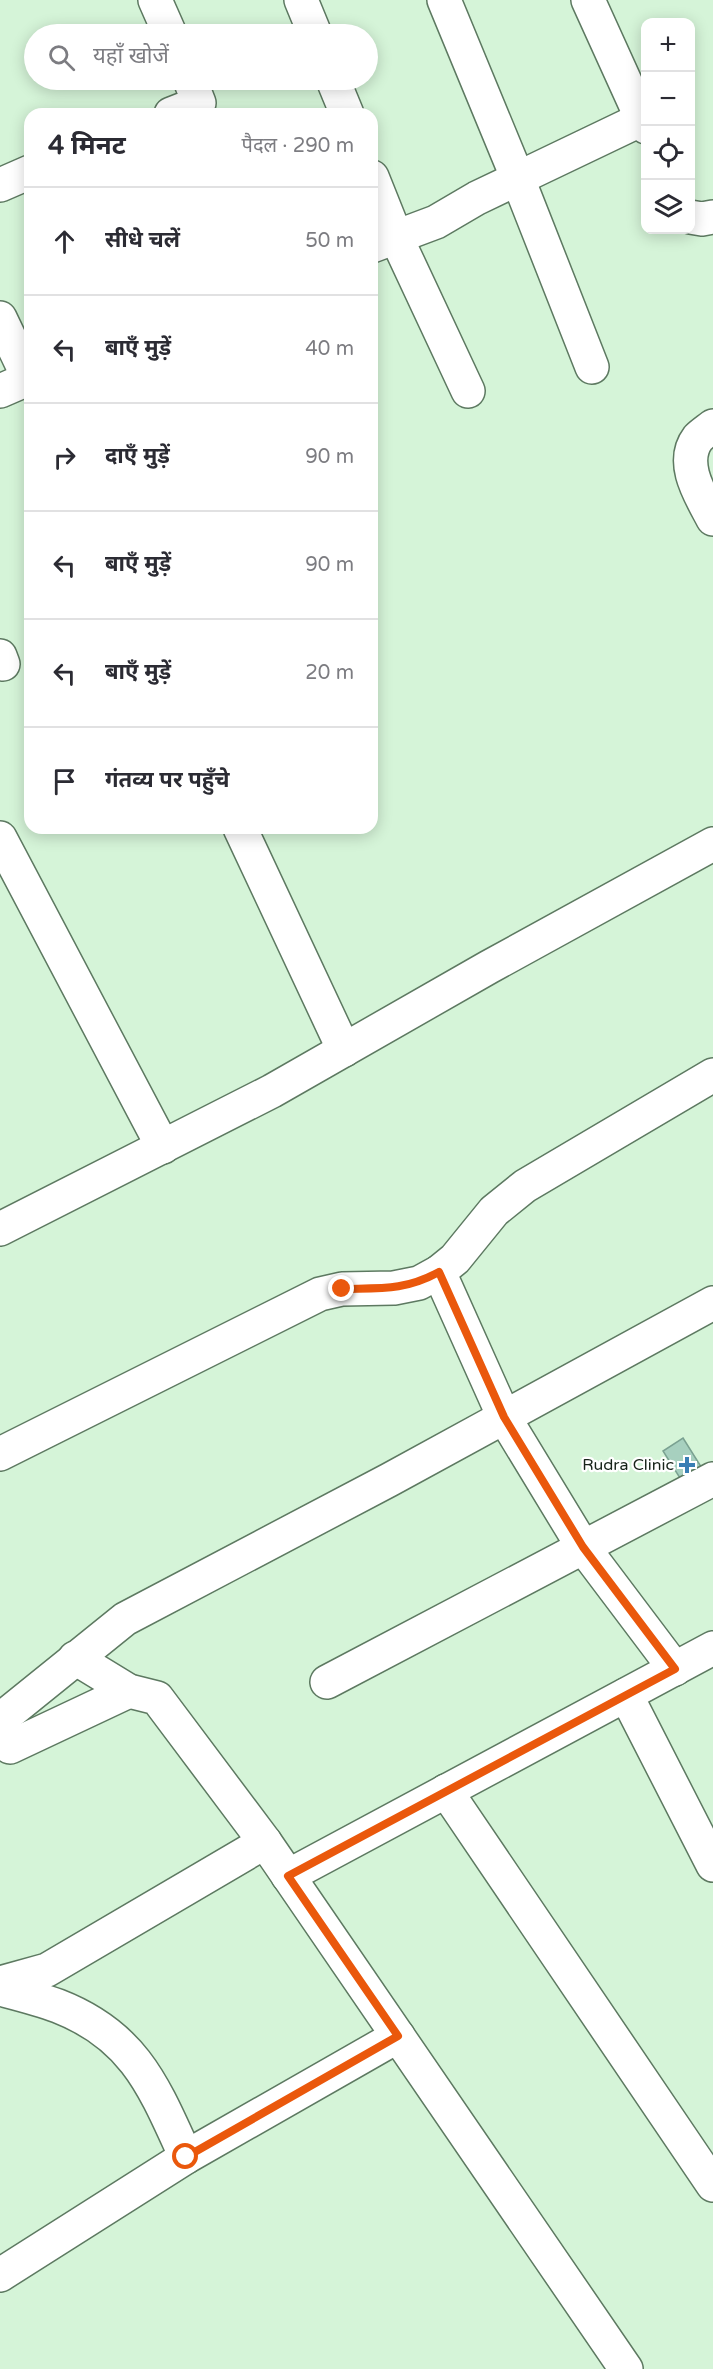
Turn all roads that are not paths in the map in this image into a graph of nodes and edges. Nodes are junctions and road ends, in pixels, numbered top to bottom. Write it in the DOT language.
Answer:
graph roads {
  1 [pos="155,0"];
  2 [pos="301,0"];
  3 [pos="444,0"];
  4 [pos="588,0"];
  5 [pos="166,24"];
  6 [pos="311,24"];
  7 [pos="337,90"];
  8 [pos="345,108"];
  9 [pos="641,116"];
  10 [pos="641,124"];
  11 [pos="24,174"];
  12 [pos="519,179"];
  13 [pos="0,184"];
  14 [pos="378,210"];
  15 [pos="713,217"];
  16 [pos="695,218"];
  17 [pos="384,242"];
  18 [pos="0,318"];
  19 [pos="592,367"];
  20 [pos="22,382"];
  21 [pos="468,391"];
  22 [pos="713,426"];
  23 [pos="713,519"];
  24 [pos="243,834"];
  25 [pos="0,838"];
  26 [pos="713,844"];
  27 [pos="344,1050"];
  28 [pos="713,1075"];
  29 [pos="163,1147"];
  30 [pos="0,1230"];
  31 [pos="439,1272"];
  32 [pos="713,1303"];
  33 [pos="504,1417"];
  34 [pos="0,1454"];
  35 [pos="713,1479"];
  36 [pos="583,1547"];
  37 [pos="713,1648"];
  38 [pos="75,1658"];
  39 [pos="675,1669"];
  40 [pos="327,1682"];
  41 [pos="129,1691"];
  42 [pos="626,1695"];
  43 [pos="0,1720"];
  44 [pos="0,1735"];
  45 [pos="446,1791"];
  46 [pos="265,1842"];
  47 [pos="713,1865"];
  48 [pos="288,1876"];
  49 [pos="0,1983"];
  50 [pos="0,1989"];
  51 [pos="398,2036"];
  52 [pos="186,2157"];
  53 [pos="713,2185"];
  54 [pos="0,2276"];
  55 [pos="626,2369"];
  1 -- 5 [label="street"];
  2 -- 6 [label="street"];
  3 -- 12 [label="street"];
  4 -- 9 [label="street"];
  7 -- 8 [label="street"];
  10 -- 12 [label="street"];
  11 -- 13 [label="street"];
  12 -- 17 [label="street"];
  12 -- 19 [label="street"];
  14 -- 17 [label="street"];
  15 -- 16 [label="street"];
  17 -- 21 [label="street"];
  18 -- 20 [label="street"];
  22 -- 23 [label="street"];
  24 -- 27 [label="street"];
  25 -- 29 [label="street"];
  26 -- 27 [label="street"];
  27 -- 29 [label="street"];
  28 -- 31 [label="street"];
  29 -- 30 [label="street"];
  31 -- 33 [label="street"];
  31 -- 34 [label="street"];
  32 -- 33 [label="street"];
  33 -- 36 [label="street"];
  33 -- 38 [label="street"];
  35 -- 36 [label="street"];
  36 -- 39 [label="street"];
  36 -- 40 [label="street"];
  37 -- 39 [label="street"];
  38 -- 41 [label="street"];
  38 -- 43 [label="street"];
  39 -- 42 [label="street"];
  41 -- 44 [label="street"];
  41 -- 46 [label="street"];
  42 -- 45 [label="street"];
  42 -- 47 [label="street"];
  45 -- 48 [label="street"];
  45 -- 53 [label="street"];
  46 -- 48 [label="street"];
  46 -- 49 [label="street"];
  48 -- 51 [label="street"];
  50 -- 52 [label="street"];
  51 -- 52 [label="street"];
  51 -- 55 [label="street"];
  52 -- 54 [label="street"];
}
